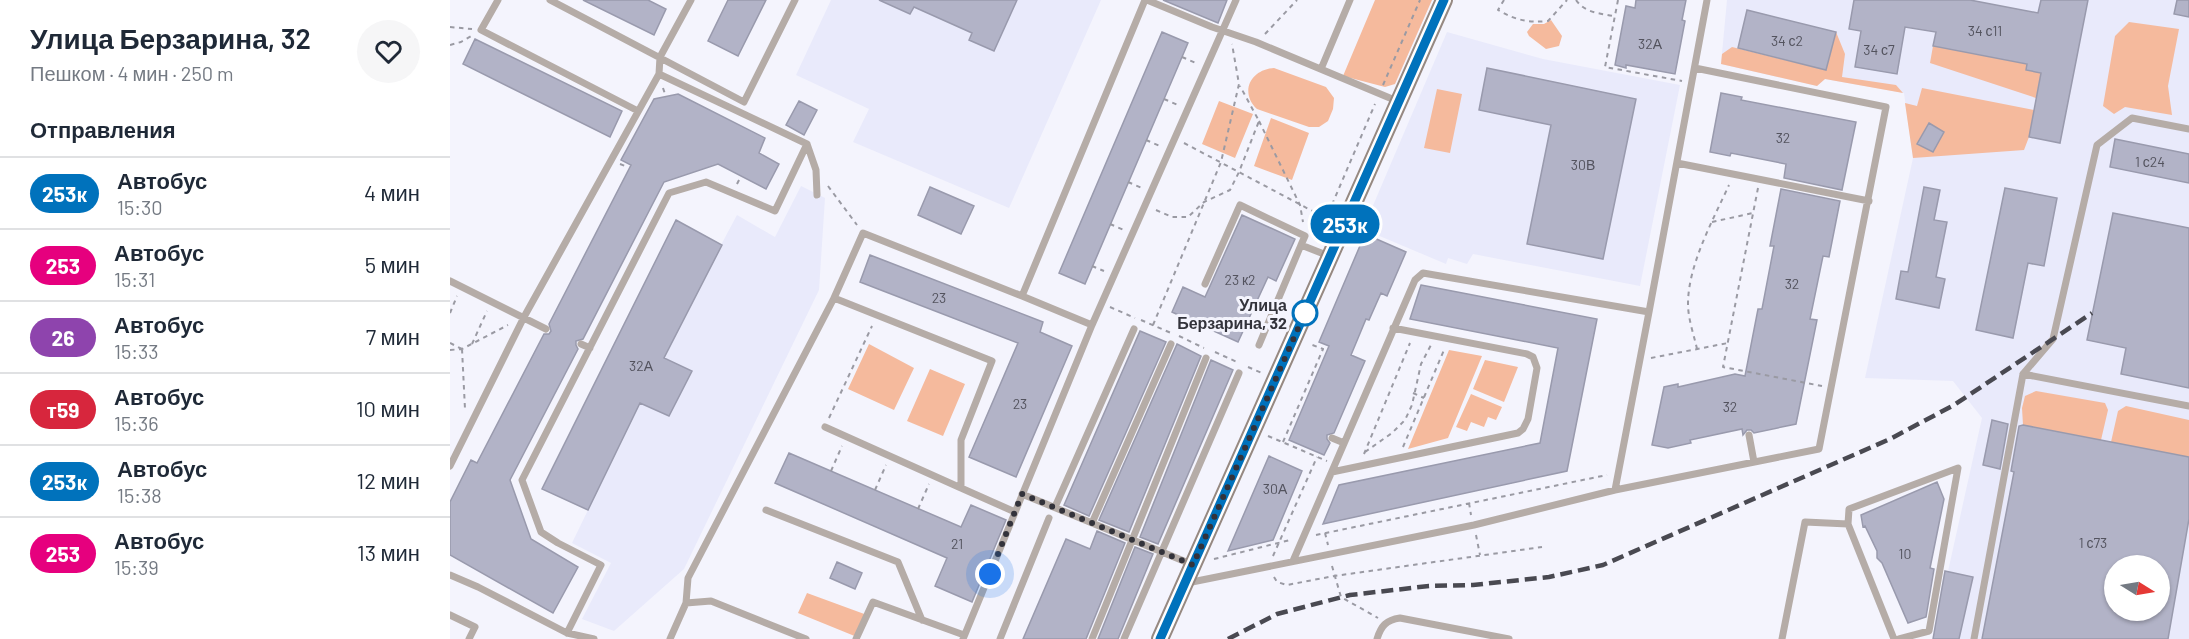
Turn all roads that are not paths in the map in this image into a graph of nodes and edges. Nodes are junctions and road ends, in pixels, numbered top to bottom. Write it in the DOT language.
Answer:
graph roads {
  1 [pos="498,0"];
  2 [pos="550,0"];
  3 [pos="691,0"];
  4 [pos="795,0"];
  5 [pos="1146,0"];
  6 [pos="1236,0"];
  7 [pos="1350,0"];
  8 [pos="1444,0"];
  9 [pos="1707,0"];
  10 [pos="1226,32"];
  11 [pos="660,57"];
  12 [pos="1695,68"];
  13 [pos="1321,69"];
  14 [pos="659,74"];
  15 [pos="1399,102"];
  16 [pos="638,111"];
  17 [pos="2189,129"];
  18 [pos="807,144"];
  19 [pos="1677,163"];
  20 [pos="817,195"];
  21 [pos="1869,201"];
  22 [pos="1301,245"];
  23 [pos="1330,257"];
  24 [pos="450,281"];
  25 [pos="1204,284"];
  26 [pos="1022,296"];
  27 [pos="834,297"];
  28 [pos="1649,312"];
  29 [pos="524,317"];
  30 [pos="1092,325"];
  31 [pos="1393,328"];
  32 [pos="546,329"];
  33 [pos="1134,329"];
  34 [pos="581,344"];
  35 [pos="1171,344"];
  36 [pos="1259,345"];
  37 [pos="590,348"];
  38 [pos="1206,358"];
  39 [pos="1239,373"];
  40 [pos="2022,374"];
  41 [pos="2189,406"];
  42 [pos="825,427"];
  43 [pos="1749,435"];
  44 [pos="1332,438"];
  45 [pos="1344,443"];
  46 [pos="1754,462"];
  47 [pos="450,466"];
  48 [pos="1333,468"];
  49 [pos="961,488"];
  50 [pos="1615,490"];
  51 [pos="1022,494"];
  52 [pos="1055,507"];
  53 [pos="766,510"];
  54 [pos="1015,512"];
  55 [pos="1049,518"];
  56 [pos="1092,523"];
  57 [pos="1848,524"];
  58 [pos="1132,540"];
  59 [pos="1161,552"];
  60 [pos="1293,561"];
  61 [pos="1193,565"];
  62 [pos="450,575"];
  63 [pos="1185,584"];
  64 [pos="686,603"];
  65 [pos="450,615"];
  66 [pos="922,621"];
  67 [pos="567,633"];
  68 [pos="963,637"];
  69 [pos="469,639"];
  70 [pos="594,639"];
  71 [pos="670,639"];
  72 [pos="806,639"];
  73 [pos="856,639"];
  74 [pos="999,639"];
  75 [pos="1092,639"];
  76 [pos="1124,639"];
  77 [pos="1160,639"];
  78 [pos="1377,639"];
  79 [pos="1509,639"];
  80 [pos="1782,639"];
  81 [pos="1894,639"];
  82 [pos="1899,639"];
  83 [pos="1974,639"];
  1 -- 16 [label="lane"];
  2 -- 11 [label="lane"];
  3 -- 11 [label="lane"];
  4 -- 11 [label="lane"];
  5 -- 10 [label="lane"];
  5 -- 26 [label="lane"];
  6 -- 10 [label="lane"];
  7 -- 13 [label="lane"];
  8 -- 15 [label="street"];
  9 -- 12 [label="lane"];
  10 -- 13 [label="lane"];
  10 -- 30 [label="lane"];
  11 -- 14 [label="lane"];
  12 -- 19 [label="lane"];
  12 -- 21 [label="lane"];
  13 -- 15 [label="lane"];
  14 -- 16 [label="lane"];
  14 -- 18 [label="lane"];
  15 -- 23 [label="street"];
  16 -- 29 [label="lane"];
  17 -- 40 [label="lane"];
  18 -- 20 [label="lane"];
  18 -- 37 [label="lane"];
  19 -- 21 [label="lane"];
  19 -- 28 [label="lane"];
  21 -- 46 [label="lane"];
  22 -- 23 [label="lane"];
  22 -- 25 [label="lane"];
  22 -- 36 [label="lane"];
  23 -- 61 [label="street"];
  24 -- 29 [label="lane"];
  26 -- 27 [label="lane"];
  26 -- 30 [label="lane"];
  27 -- 49 [label="lane"];
  27 -- 64 [label="lane"];
  28 -- 31 [label="lane"];
  28 -- 50 [label="lane"];
  29 -- 32 [label="lane"];
  29 -- 47 [label="lane"];
  30 -- 51 [label="lane"];
  31 -- 45 [label="lane"];
  31 -- 48 [label="lane"];
  33 -- 52 [label="lane"];
  34 -- 37 [label="lane"];
  35 -- 56 [label="lane"];
  37 -- 67 [label="lane"];
  38 -- 58 [label="lane"];
  39 -- 59 [label="lane"];
  40 -- 41 [label="lane"];
  40 -- 83 [label="lane"];
  42 -- 49 [label="lane"];
  43 -- 46 [label="lane"];
  44 -- 45 [label="lane"];
  45 -- 48 [label="lane"];
  46 -- 50 [label="lane"];
  48 -- 60 [label="lane"];
  49 -- 54 [label="lane"];
  50 -- 60 [label="lane"];
  51 -- 52 [label="lane"];
  51 -- 54 [label="lane"];
  52 -- 56 [label="lane"];
  53 -- 66 [label="lane"];
  54 -- 68 [label="lane"];
  55 -- 74 [label="lane"];
  56 -- 58 [label="lane"];
  57 -- 80 [label="lane"];
  57 -- 81 [label="lane"];
  57 -- 82 [label="lane"];
  58 -- 59 [label="lane"];
  58 -- 75 [label="lane"];
  59 -- 61 [label="lane"];
  59 -- 76 [label="lane"];
  60 -- 63 [label="lane"];
  61 -- 63 [label="street"];
  62 -- 67 [label="lane"];
  63 -- 77 [label="street"];
  64 -- 71 [label="lane"];
  64 -- 72 [label="lane"];
  65 -- 69 [label="lane"];
  66 -- 68 [label="lane"];
  66 -- 73 [label="lane"];
  67 -- 70 [label="lane"];
  78 -- 79 [label="lane"];
}
